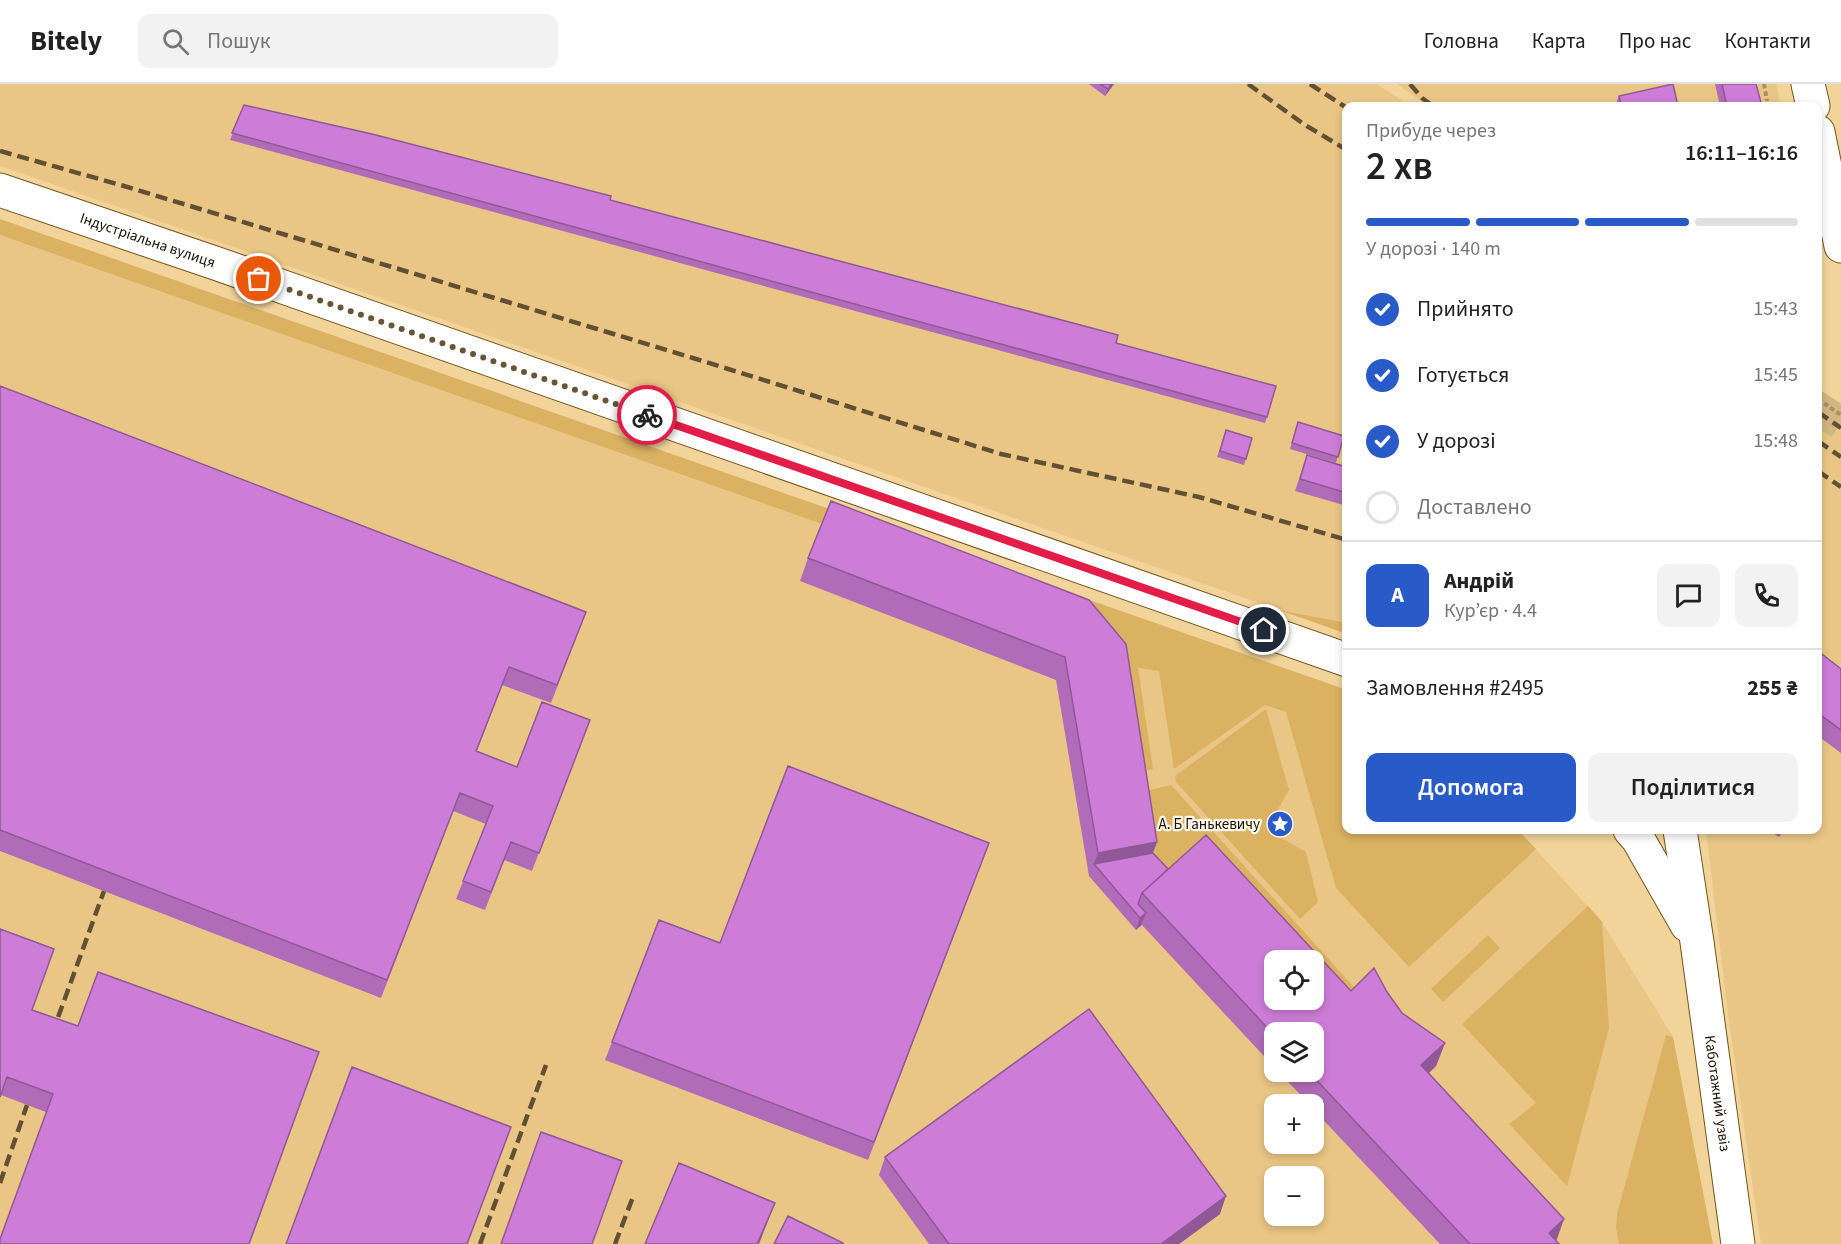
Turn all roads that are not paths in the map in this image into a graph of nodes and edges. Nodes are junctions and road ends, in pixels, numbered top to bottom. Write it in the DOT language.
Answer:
graph roads {
  1 [pos="1808,84"];
  2 [pos="1810,102"];
  3 [pos="1822,152"];
  4 [pos="0,190"];
  5 [pos="1841,246"];
  6 [pos="1342,658"];
  7 [pos="1634,834"];
  8 [pos="1681,834"];
  9 [pos="1697,942"];
  10 [pos="1738,1244"];
  1 -- 2 [label="street"];
  3 -- 5 [label="street"];
  4 -- 6 [label="street, Індустріальна вулиця"];
  7 -- 9 [label="street, Каботажний узвіз"];
  8 -- 9 [label="street, Каботажний узвіз"];
  9 -- 10 [label="street, Каботажний узвіз"];
}
